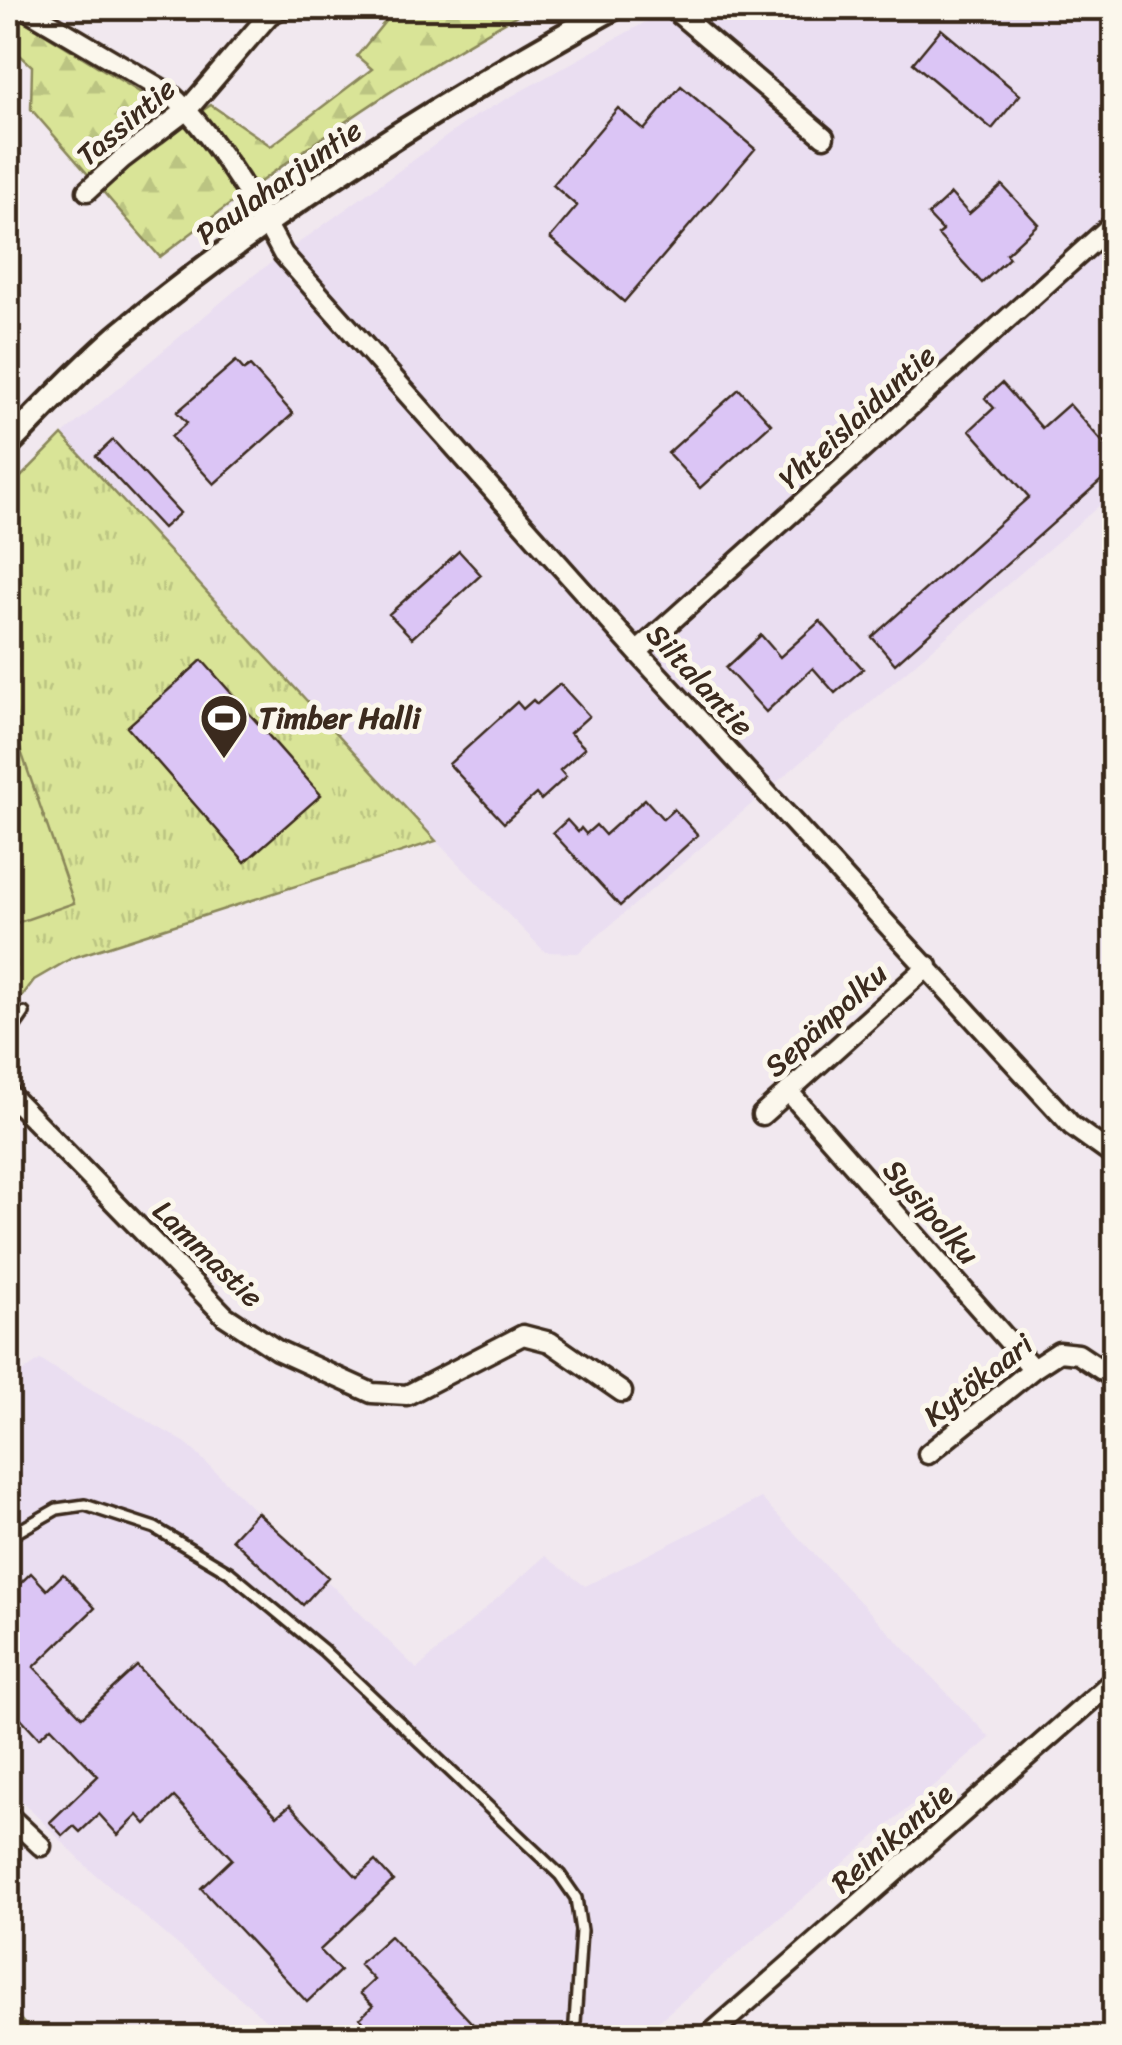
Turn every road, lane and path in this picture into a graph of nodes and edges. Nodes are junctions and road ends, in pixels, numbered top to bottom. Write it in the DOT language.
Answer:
graph roads {
  1 [pos="24,8"];
  2 [pos="282,8"];
  3 [pos="613,8"];
  4 [pos="672,8"];
  5 [pos="188,109"];
  6 [pos="824,137"];
  7 [pos="86,190"];
  8 [pos="267,222"];
  9 [pos="1114,223"];
  10 [pos="8,444"];
  11 [pos="637,652"];
  12 [pos="928,966"];
  13 [pos="24,1014"];
  14 [pos="8,1036"];
  15 [pos="788,1091"];
  16 [pos="8,1093"];
  17 [pos="762,1115"];
  18 [pos="1114,1156"];
  19 [pos="1033,1369"];
  20 [pos="1114,1378"];
  21 [pos="622,1392"];
  22 [pos="928,1454"];
  23 [pos="8,1537"];
  24 [pos="1114,1680"];
  25 [pos="8,1815"];
  26 [pos="40,1846"];
  27 [pos="574,2038"];
  28 [pos="706,2038"];
  1 -- 5 [label="street"];
  2 -- 5 [label="street, Tassintie"];
  3 -- 8 [label="main road, Paulaharjuntie"];
  4 -- 6 [label="street"];
  5 -- 7 [label="street, Tassintie"];
  5 -- 8 [label="street, Siltalantie"];
  8 -- 10 [label="main road, Paulaharjuntie"];
  8 -- 11 [label="street, Siltalantie"];
  9 -- 11 [label="street, Yhteislaiduntie"];
  11 -- 12 [label="street, Siltalantie"];
  12 -- 15 [label="street, Sepänpolku"];
  12 -- 18 [label="street, Siltalantie"];
  13 -- 14 [label="lane"];
  15 -- 17 [label="street, Sepänpolku"];
  15 -- 19 [label="street, Sysipolku"];
  16 -- 21 [label="street, Lammastie"];
  19 -- 20 [label="street, Kytökaari"];
  19 -- 22 [label="street, Kytökaari"];
  23 -- 27 [label="lane"];
  24 -- 28 [label="street, Reinikantie"];
  25 -- 26 [label="street"];
}
